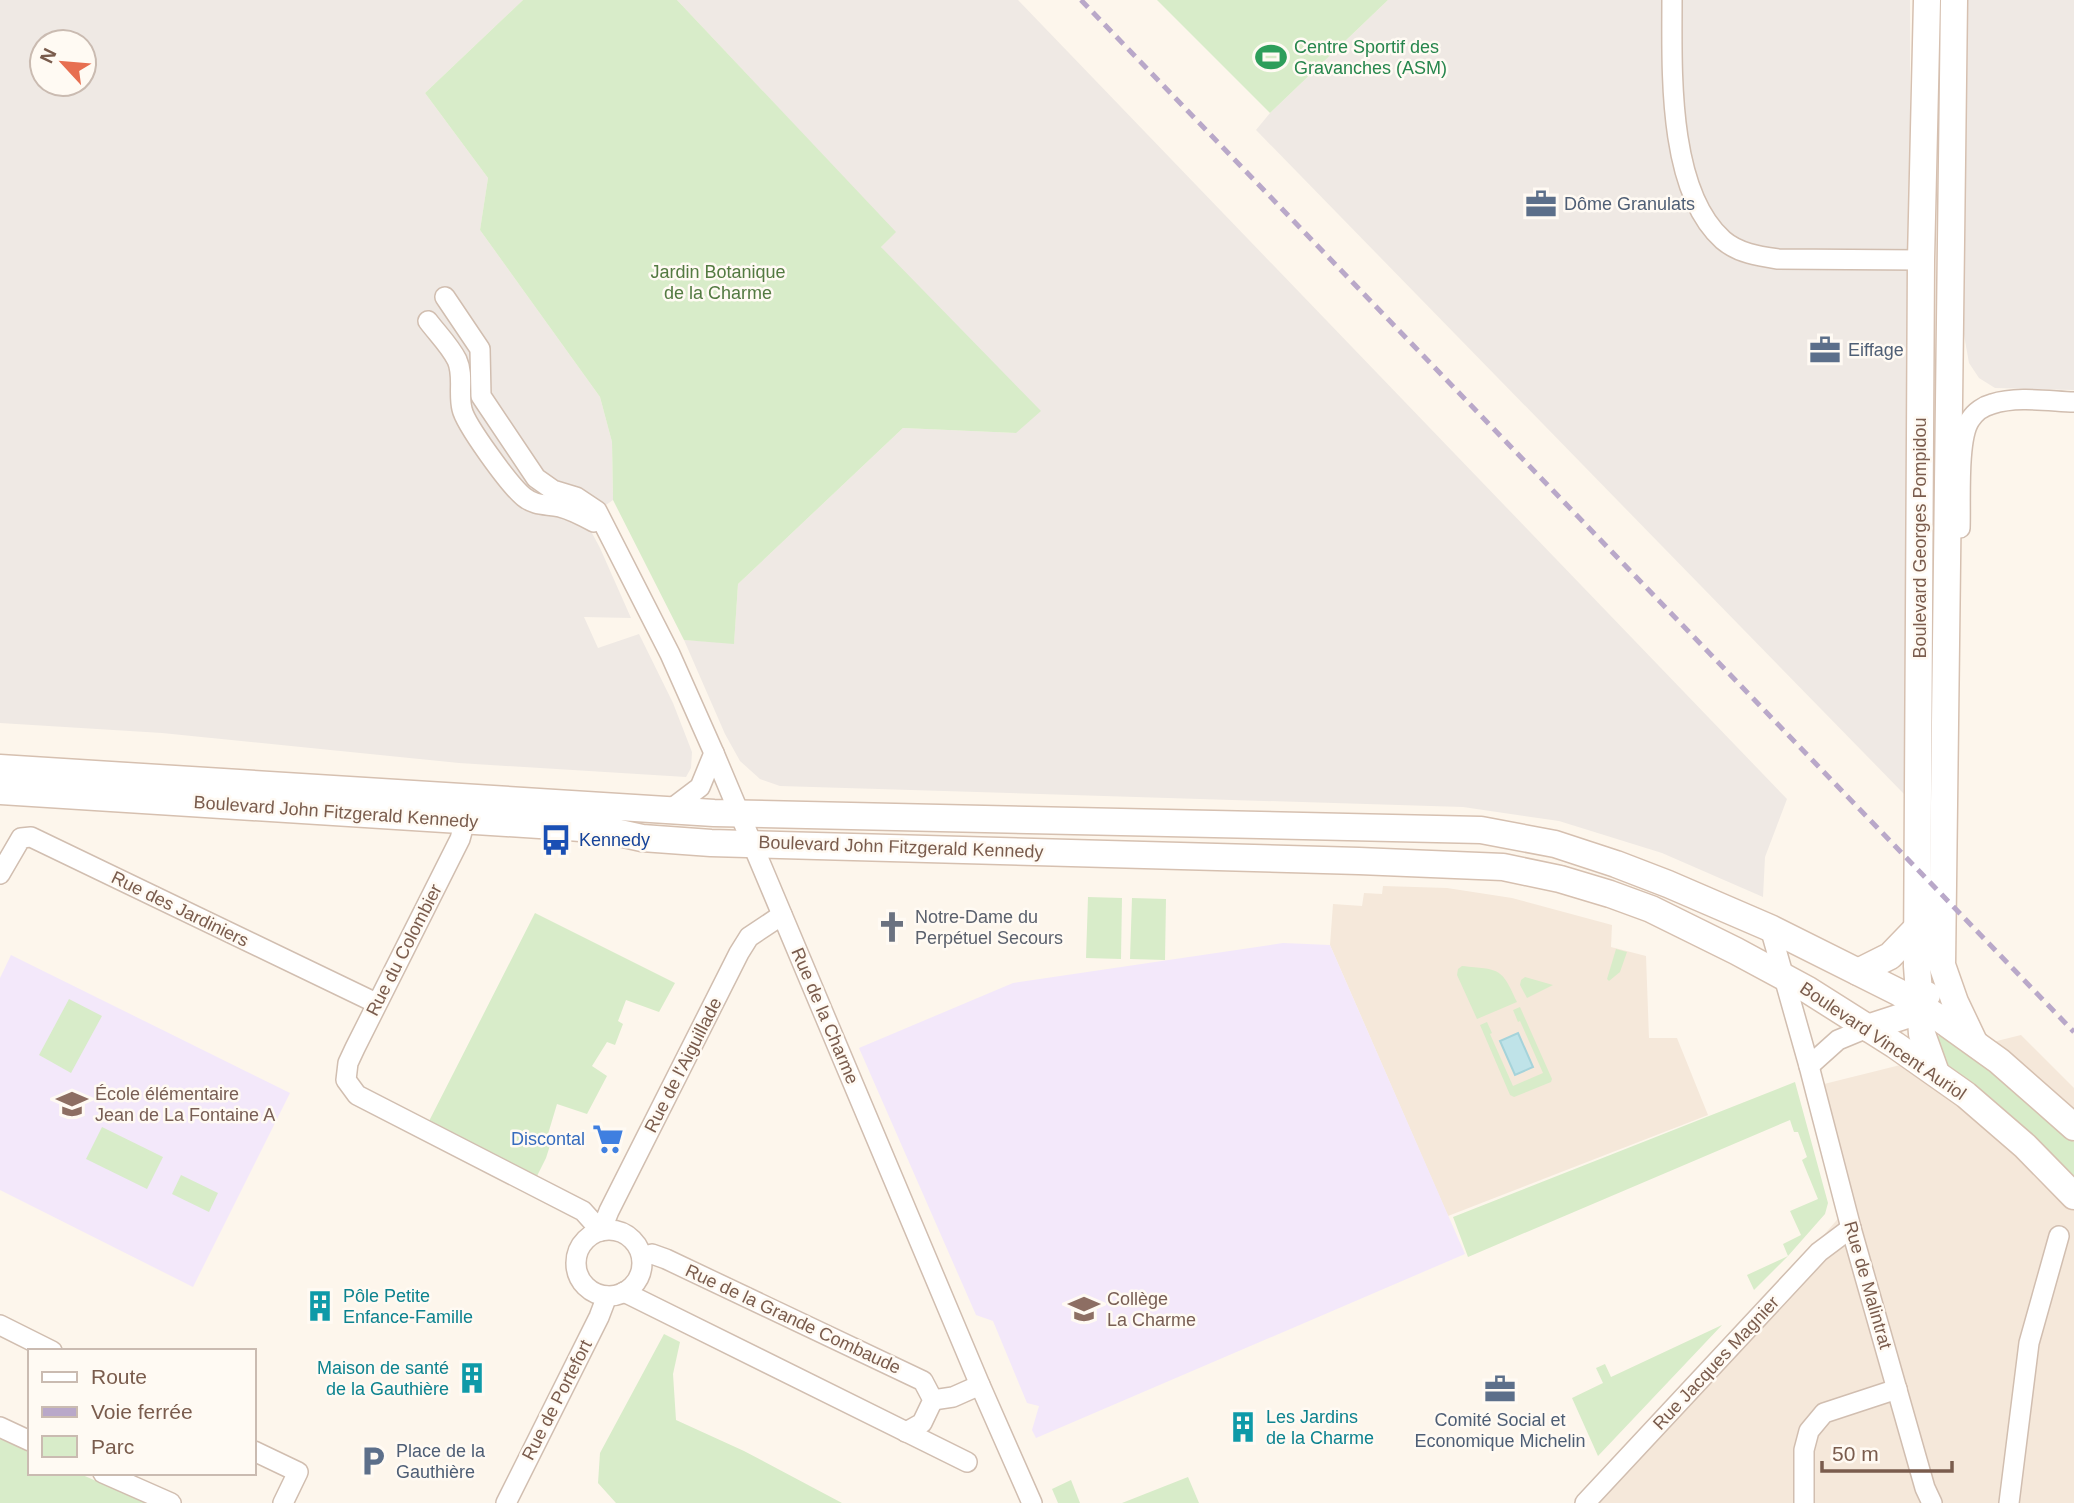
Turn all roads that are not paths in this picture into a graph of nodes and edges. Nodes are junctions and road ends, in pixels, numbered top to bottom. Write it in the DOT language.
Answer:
graph roads {
  1 [pos="1672,0"];
  2 [pos="1927,0"];
  3 [pos="1954,0"];
  4 [pos="1921,260"];
  5 [pos="445,298"];
  6 [pos="428,321"];
  7 [pos="2074,401"];
  8 [pos="609,534"];
  9 [pos="1946,590"];
  10 [pos="714,753"];
  11 [pos="0,768"];
  12 [pos="0,791"];
  13 [pos="671,809"];
  14 [pos="738,813"];
  15 [pos="465,821"];
  16 [pos="751,843"];
  17 [pos="0,874"];
  18 [pos="782,915"];
  19 [pos="1770,928"];
  20 [pos="1917,928"];
  21 [pos="1820,953"];
  22 [pos="1942,965"];
  23 [pos="1858,972"];
  24 [pos="1783,975"];
  25 [pos="376,1003"];
  26 [pos="1919,1005"];
  27 [pos="1867,1028"];
  28 [pos="1974,1042"];
  29 [pos="1809,1066"];
  30 [pos="1936,1073"];
  31 [pos="2074,1128"];
  32 [pos="2074,1196"];
  33 [pos="1851,1228"];
  34 [pos="601,1231"];
  35 [pos="2059,1236"];
  36 [pos="642,1257"];
  37 [pos="616,1294"];
  38 [pos="0,1325"];
  39 [pos="48,1349"];
  40 [pos="980,1385"];
  41 [pos="1897,1389"];
  42 [pos="933,1400"];
  43 [pos="0,1427"];
  44 [pos="906,1432"];
  45 [pos="28,1440"];
  46 [pos="256,1452"];
  47 [pos="967,1462"];
  48 [pos="108,1475"];
  49 [pos="171,1503"];
  50 [pos="283,1503"];
  51 [pos="506,1503"];
  52 [pos="1032,1503"];
  53 [pos="1586,1503"];
  54 [pos="1804,1503"];
  55 [pos="1933,1503"];
  56 [pos="2009,1503"];
  1 -- 4 [label="street"];
  2 -- 4 [label="main road, Boulevard Georges Pompidou"];
  3 -- 9 [label="main road, Boulevard Georges Pompidou"];
  4 -- 20 [label="main road, Boulevard Georges Pompidou"];
  5 -- 8 [label="street, Rue de la Charme"];
  6 -- 8 [label="street, Rue de la Charme"];
  7 -- 9 [label="street"];
  8 -- 10 [label="street, Rue de la Charme"];
  9 -- 22 [label="main road, Boulevard Georges Pompidou"];
  10 -- 13 [label="street"];
  10 -- 14 [label="street, Rue de la Charme"];
  11 -- 13 [label="main road, Boulevard John Fitzgerald Kennedy"];
  12 -- 15 [label="main road, Boulevard John Fitzgerald Kennedy"];
  13 -- 14 [label="main road, Boulevard John Fitzgerald Kennedy"];
  14 -- 16 [label="street, Rue de la Charme"];
  14 -- 19 [label="main road, Boulevard John Fitzgerald Kennedy"];
  15 -- 16 [label="main road, Boulevard John Fitzgerald Kennedy"];
  15 -- 25 [label="street, Rue du Colombier"];
  16 -- 18 [label="street, Rue de la Charme"];
  16 -- 24 [label="main road, Boulevard John Fitzgerald Kennedy"];
  17 -- 25 [label="street, Rue des Jardiniers"];
  18 -- 34 [label="street, Rue de l'Aiguillade"];
  18 -- 40 [label="street, Rue de la Charme"];
  19 -- 21 [label="main road"];
  19 -- 24 [label="street, Rue de Malintrat"];
  20 -- 23 [label="main road"];
  20 -- 26 [label="main road, Boulevard Georges Pompidou"];
  21 -- 23 [label="main road"];
  21 -- 24 [label="street"];
  22 -- 26 [label="main road"];
  22 -- 28 [label="main road, Boulevard Georges Pompidou"];
  23 -- 26 [label="main road"];
  24 -- 27 [label="main road, Boulevard Vincent Auriol"];
  24 -- 29 [label="street, Rue de Malintrat"];
  25 -- 34 [label="street, Rue du Colombier"];
  26 -- 27 [label="main road"];
  26 -- 28 [label="main road"];
  26 -- 30 [label="main road, Boulevard Georges Pompidou"];
  27 -- 29 [label="street"];
  27 -- 30 [label="main road, Boulevard Vincent Auriol"];
  28 -- 31 [label="main road"];
  29 -- 33 [label="street, Rue de Malintrat"];
  30 -- 32 [label="main road, Boulevard Vincent Auriol"];
  33 -- 41 [label="street, Rue de Malintrat"];
  33 -- 53 [label="street, Rue Jacques Magnier"];
  34 -- 36 [label="street"];
  34 -- 37 [label="street"];
  35 -- 56 [label="street"];
  36 -- 37 [label="street"];
  36 -- 42 [label="street, Rue de la Grande Combaude"];
  37 -- 44 [label="street"];
  37 -- 51 [label="street, Rue de Portefort"];
  38 -- 39 [label="street"];
  40 -- 42 [label="street"];
  40 -- 52 [label="street, Rue de la Charme"];
  41 -- 54 [label="street"];
  41 -- 55 [label="street, Rue de Malintrat"];
  42 -- 44 [label="street"];
  43 -- 45 [label="street"];
  44 -- 47 [label="street"];
  46 -- 50 [label="street"];
  48 -- 49 [label="street"];
}
